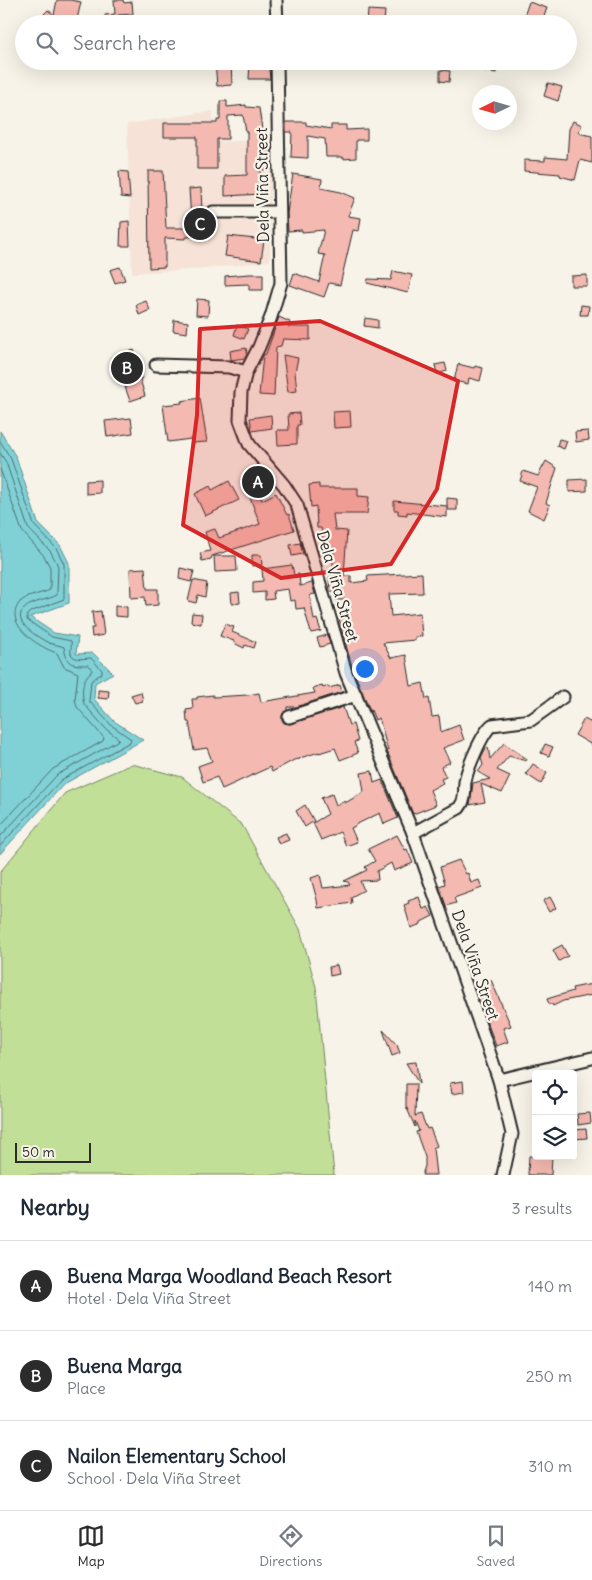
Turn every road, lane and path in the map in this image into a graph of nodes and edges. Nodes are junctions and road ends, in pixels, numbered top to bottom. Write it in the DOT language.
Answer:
graph roads {
  1 [pos="276,0"];
  2 [pos="277,15"];
  3 [pos="277,70"];
  4 [pos="213,212"];
  5 [pos="278,212"];
  6 [pos="156,365"];
  7 [pos="246,372"];
  8 [pos="356,695"];
  9 [pos="563,697"];
  10 [pos="289,717"];
  11 [pos="413,834"];
  12 [pos="592,1058"];
  13 [pos="499,1080"];
  14 [pos="503,1175"];
  1 -- 2 [label="street"];
  3 -- 5 [label="street, Dela Viña Street"];
  4 -- 5 [label="street"];
  5 -- 7 [label="street, Dela Viña Street"];
  6 -- 7 [label="street"];
  7 -- 8 [label="street, Dela Viña Street"];
  8 -- 10 [label="street"];
  8 -- 11 [label="street, Dela Viña Street"];
  9 -- 11 [label="street"];
  11 -- 13 [label="street, Dela Viña Street"];
  12 -- 13 [label="street"];
  13 -- 14 [label="street, Dela Viña Street"];
}
